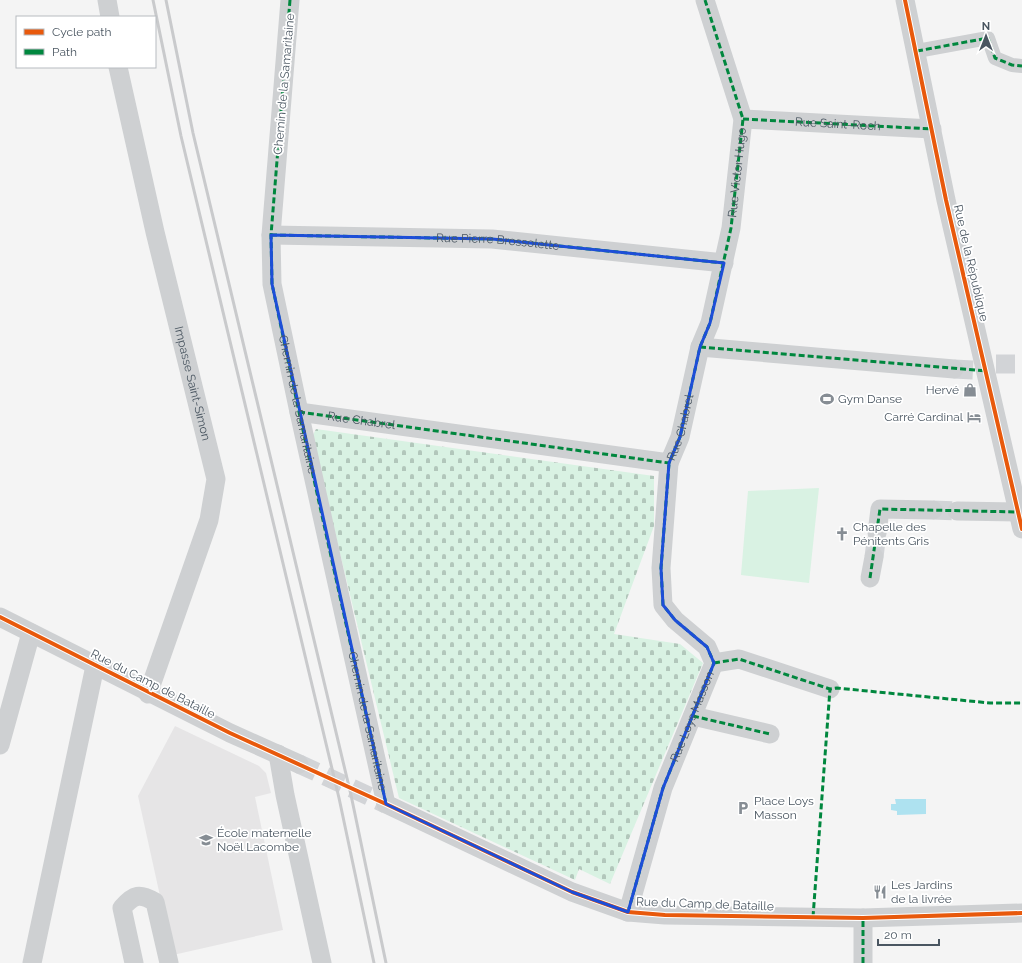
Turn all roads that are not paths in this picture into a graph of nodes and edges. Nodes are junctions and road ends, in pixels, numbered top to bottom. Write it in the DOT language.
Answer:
graph roads {
  1 [pos="107,0"];
  2 [pos="290,0"];
  3 [pos="705,0"];
  4 [pos="905,0"];
  5 [pos="110,16"];
  6 [pos="917,51"];
  7 [pos="1022,66"];
  8 [pos="118,68"];
  9 [pos="743,119"];
  10 [pos="932,130"];
  11 [pos="271,235"];
  12 [pos="724,263"];
  13 [pos="700,347"];
  14 [pos="954,369"];
  15 [pos="299,412"];
  16 [pos="669,463"];
  17 [pos="933,510"];
  18 [pos="957,511"];
  19 [pos="1020,520"];
  20 [pos="877,533"];
  21 [pos="874,557"];
  22 [pos="870,578"];
  23 [pos="0,617"];
  24 [pos="31,633"];
  25 [pos="714,663"];
  26 [pos="95,666"];
  27 [pos="830,689"];
  28 [pos="148,694"];
  29 [pos="693,716"];
  30 [pos="770,734"];
  31 [pos="0,745"];
  32 [pos="278,754"];
  33 [pos="299,764"];
  34 [pos="386,804"];
  35 [pos="628,912"];
  36 [pos="1022,913"];
  37 [pos="864,918"];
  38 [pos="32,963"];
  39 [pos="134,963"];
  40 [pos="168,963"];
  41 [pos="322,963"];
  42 [pos="863,963"];
  1 -- 5 [label="street"];
  2 -- 11 [label="street, Chemin de la Samaritaine"];
  3 -- 9 [label="street, Rue Victor Hugo"];
  4 -- 6 [label="street, Rue de la République"];
  6 -- 7 [label="street"];
  6 -- 10 [label="street, Rue de la République"];
  8 -- 28 [label="street, Impasse Saint-Simon"];
  9 -- 10 [label="street, Rue Saint-Roch"];
  9 -- 12 [label="street, Rue Victor Hugo"];
  10 -- 19 [label="street, Rue de la République"];
  11 -- 12 [label="street, Rue Pierre Brossolette"];
  11 -- 15 [label="street, Chemin de la Samaritaine"];
  12 -- 13 [label="street, Rue Victor Hugo"];
  13 -- 14 [label="street"];
  13 -- 16 [label="street, Rue Chabrel"];
  15 -- 16 [label="street, Rue Chabrel"];
  15 -- 34 [label="street, Chemin de la Samaritaine"];
  16 -- 25 [label="street, Rue Loys Masson"];
  17 -- 20 [label="street"];
  18 -- 19 [label="street"];
  21 -- 22 [label="street"];
  23 -- 24 [label="street, Rue du Camp de Bataille"];
  24 -- 26 [label="street, Rue du Camp de Bataille"];
  24 -- 31 [label="street"];
  25 -- 27 [label="street"];
  25 -- 29 [label="street, Rue Loys Masson"];
  26 -- 28 [label="street, Rue du Camp de Bataille"];
  26 -- 38 [label="street"];
  28 -- 32 [label="street, Rue du Camp de Bataille"];
  29 -- 30 [label="street"];
  29 -- 35 [label="street, Rue Loys Masson"];
  32 -- 33 [label="street, Rue du Camp de Bataille"];
  32 -- 41 [label="street"];
  34 -- 35 [label="street, Rue du Camp de Bataille"];
  35 -- 37 [label="street, Rue du Camp de Bataille"];
  36 -- 37 [label="street, Rue du Camp de Bataille"];
  37 -- 42 [label="street"];
  39 -- 40 [label="street"];
}
